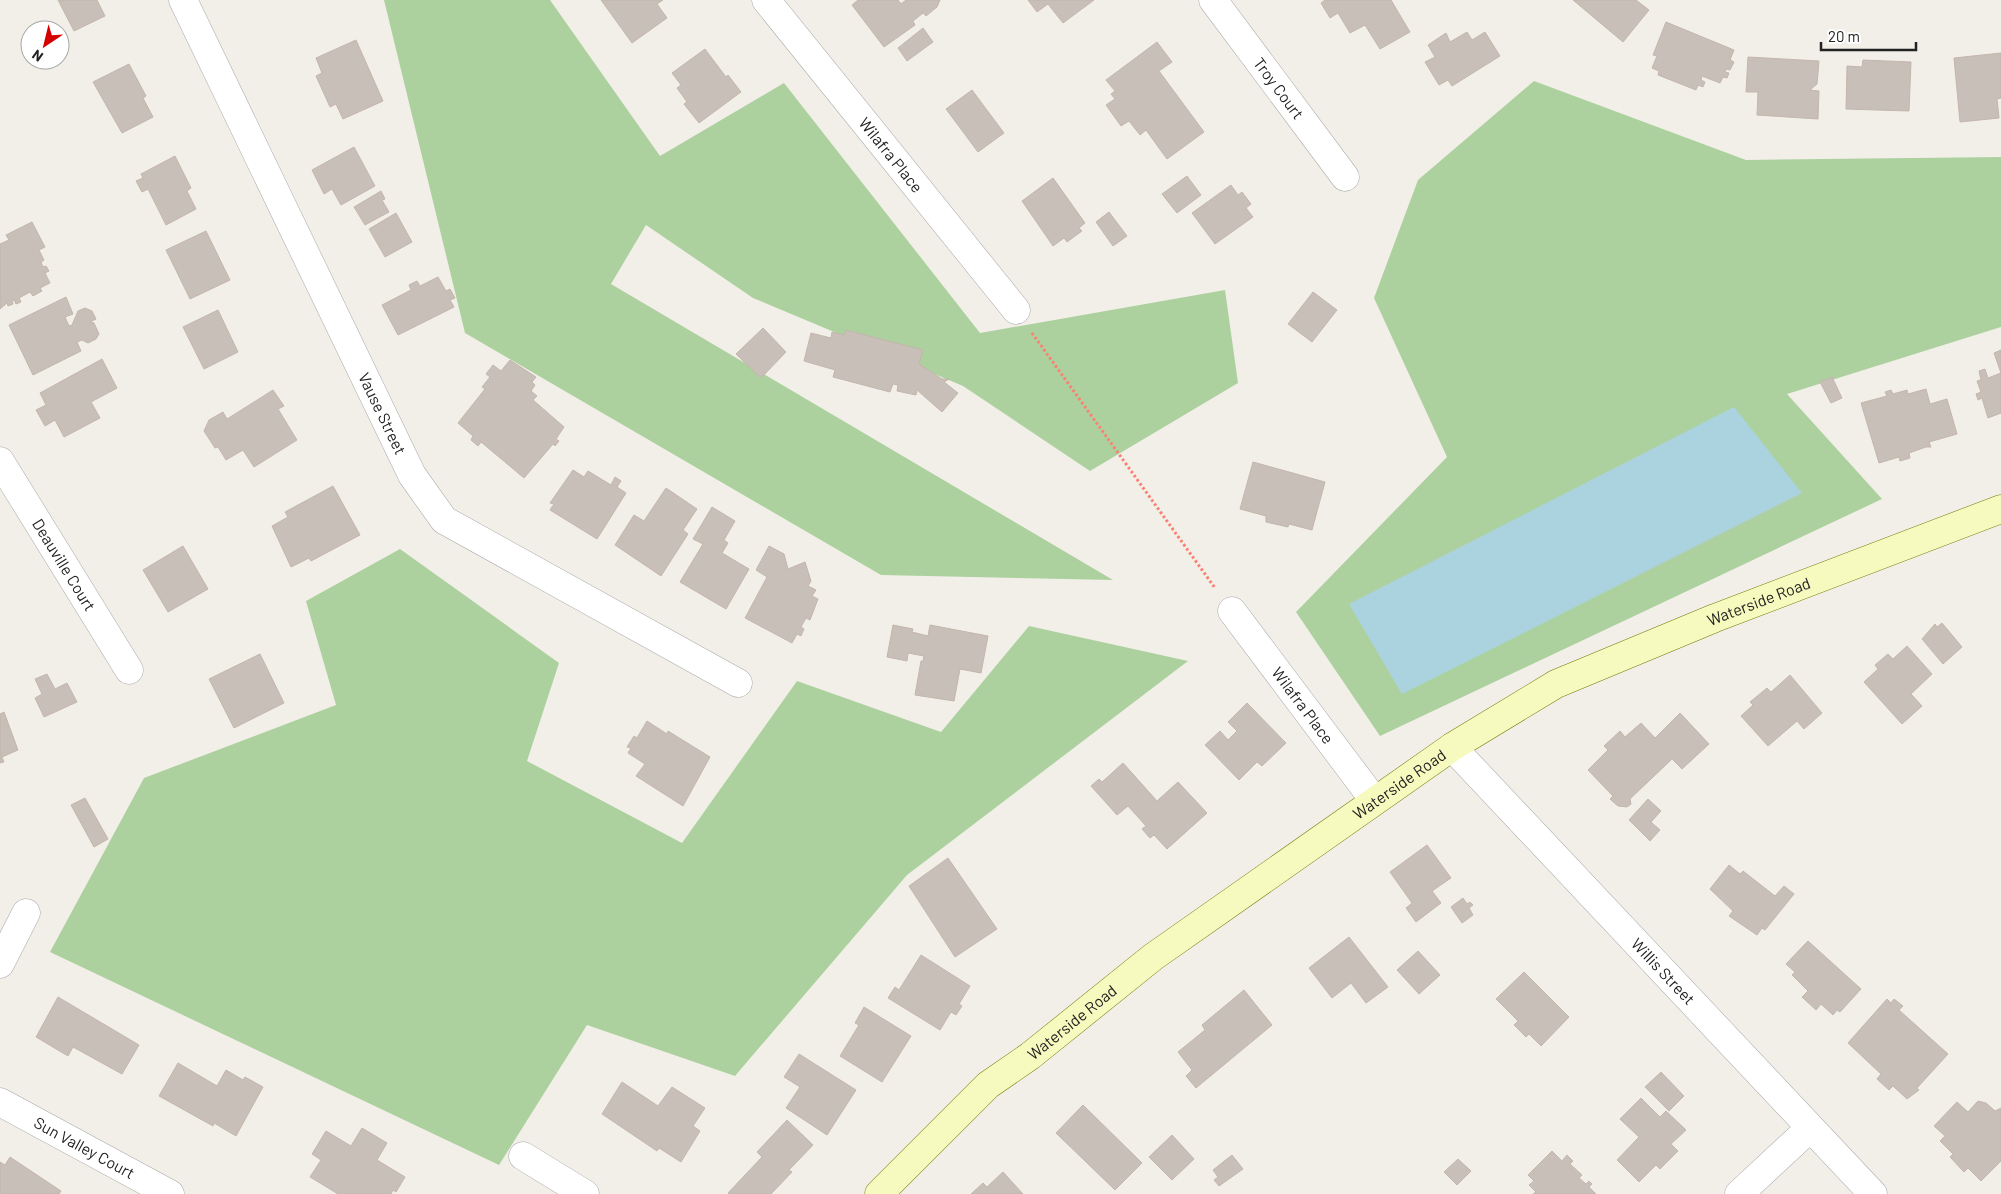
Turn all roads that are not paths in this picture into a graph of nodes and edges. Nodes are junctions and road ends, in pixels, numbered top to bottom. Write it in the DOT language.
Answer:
graph roads {
  1 [pos="183,0"];
  2 [pos="766,0"];
  3 [pos="1213,0"];
  4 [pos="1345,177"];
  5 [pos="1016,310"];
  6 [pos="0,461"];
  7 [pos="2001,508"];
  8 [pos="1232,611"];
  9 [pos="129,670"];
  10 [pos="738,682"];
  11 [pos="1452,747"];
  12 [pos="1374,800"];
  13 [pos="26,913"];
  14 [pos="0,964"];
  15 [pos="0,1102"];
  16 [pos="1810,1128"];
  17 [pos="523,1156"];
  18 [pos="170,1194"];
  19 [pos="585,1194"];
  20 [pos="879,1194"];
  21 [pos="1739,1194"];
  22 [pos="1873,1194"];
  1 -- 10 [label="street, Vause Street"];
  2 -- 5 [label="street, Wilafra Place"];
  3 -- 4 [label="street, Troy Court"];
  6 -- 9 [label="street, Deauville Court"];
  7 -- 11 [label="main road, Waterside Road"];
  8 -- 12 [label="street, Wilafra Place"];
  11 -- 12 [label="main road, Waterside Road"];
  11 -- 16 [label="street, Willis Street"];
  12 -- 20 [label="main road, Waterside Road"];
  13 -- 14 [label="street"];
  15 -- 18 [label="street, Sun Valley Court"];
  16 -- 21 [label="street"];
  16 -- 22 [label="street, Willis Street"];
  17 -- 19 [label="street"];
}
